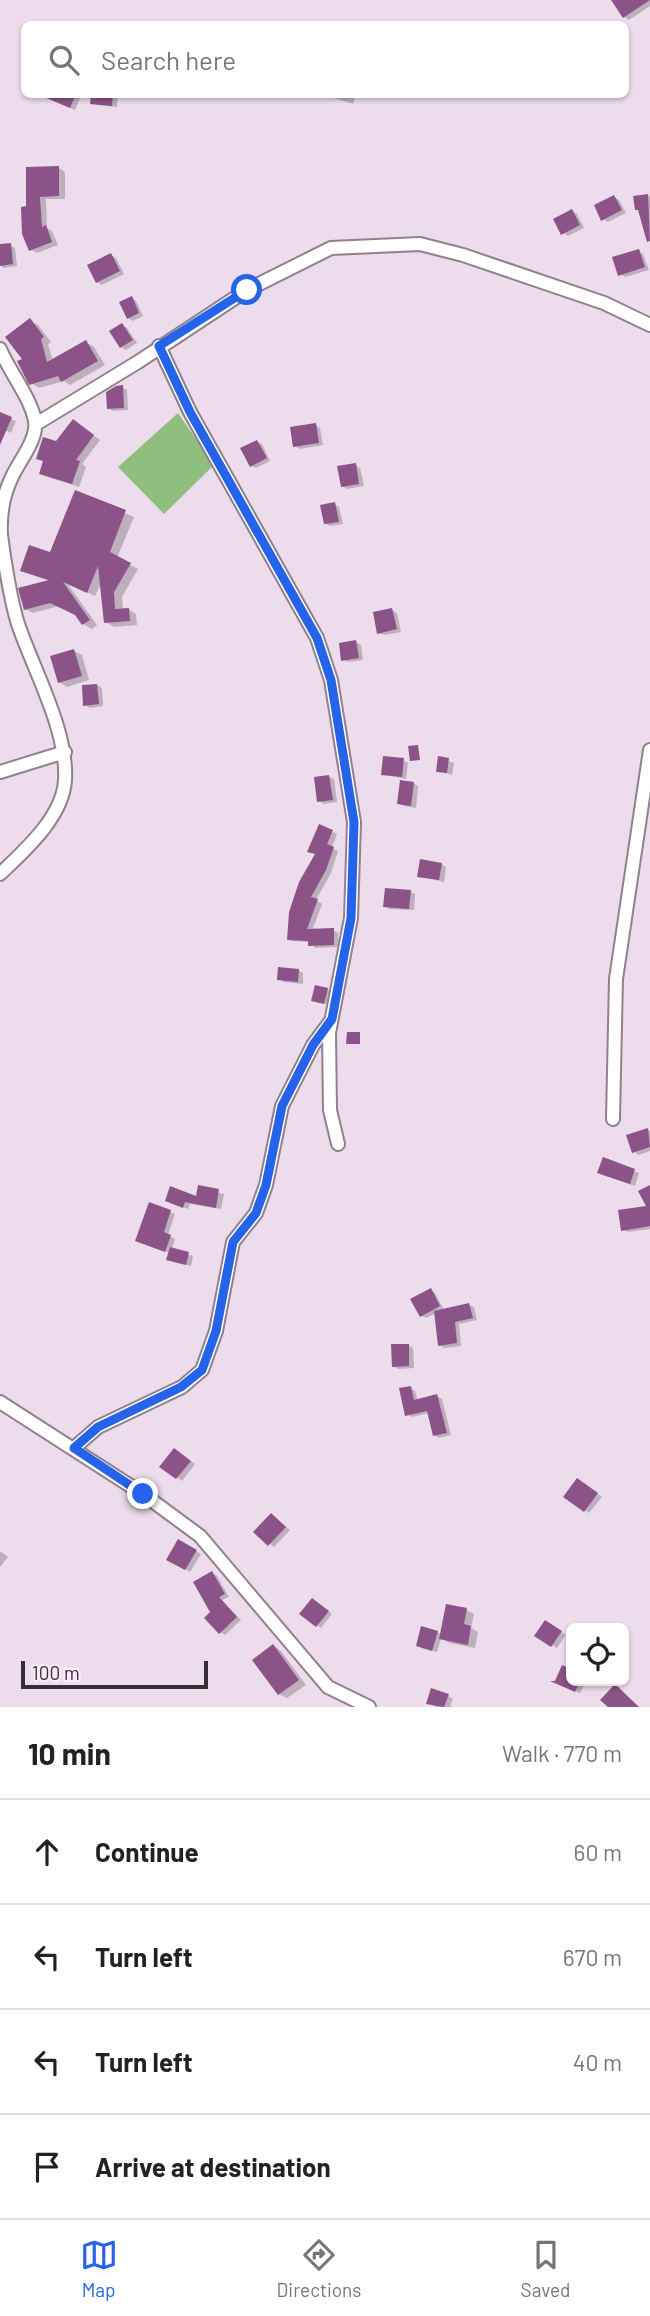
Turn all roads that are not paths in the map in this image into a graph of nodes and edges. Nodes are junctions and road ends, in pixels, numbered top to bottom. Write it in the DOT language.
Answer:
graph roads {
  1 [pos="650,325"];
  2 [pos="159,346"];
  3 [pos="0,349"];
  4 [pos="36,424"];
  5 [pos="650,750"];
  6 [pos="65,752"];
  7 [pos="0,772"];
  8 [pos="0,874"];
  9 [pos="332,1019"];
  10 [pos="613,1119"];
  11 [pos="338,1144"];
  12 [pos="0,1402"];
  13 [pos="74,1448"];
  14 [pos="369,1707"];
  1 -- 2 [label="street"];
  2 -- 4 [label="street"];
  2 -- 9 [label="street"];
  3 -- 4 [label="street"];
  4 -- 6 [label="street"];
  5 -- 10 [label="street"];
  6 -- 7 [label="street"];
  6 -- 8 [label="street"];
  9 -- 11 [label="street"];
  9 -- 13 [label="street"];
  12 -- 13 [label="street"];
  13 -- 14 [label="street"];
}
